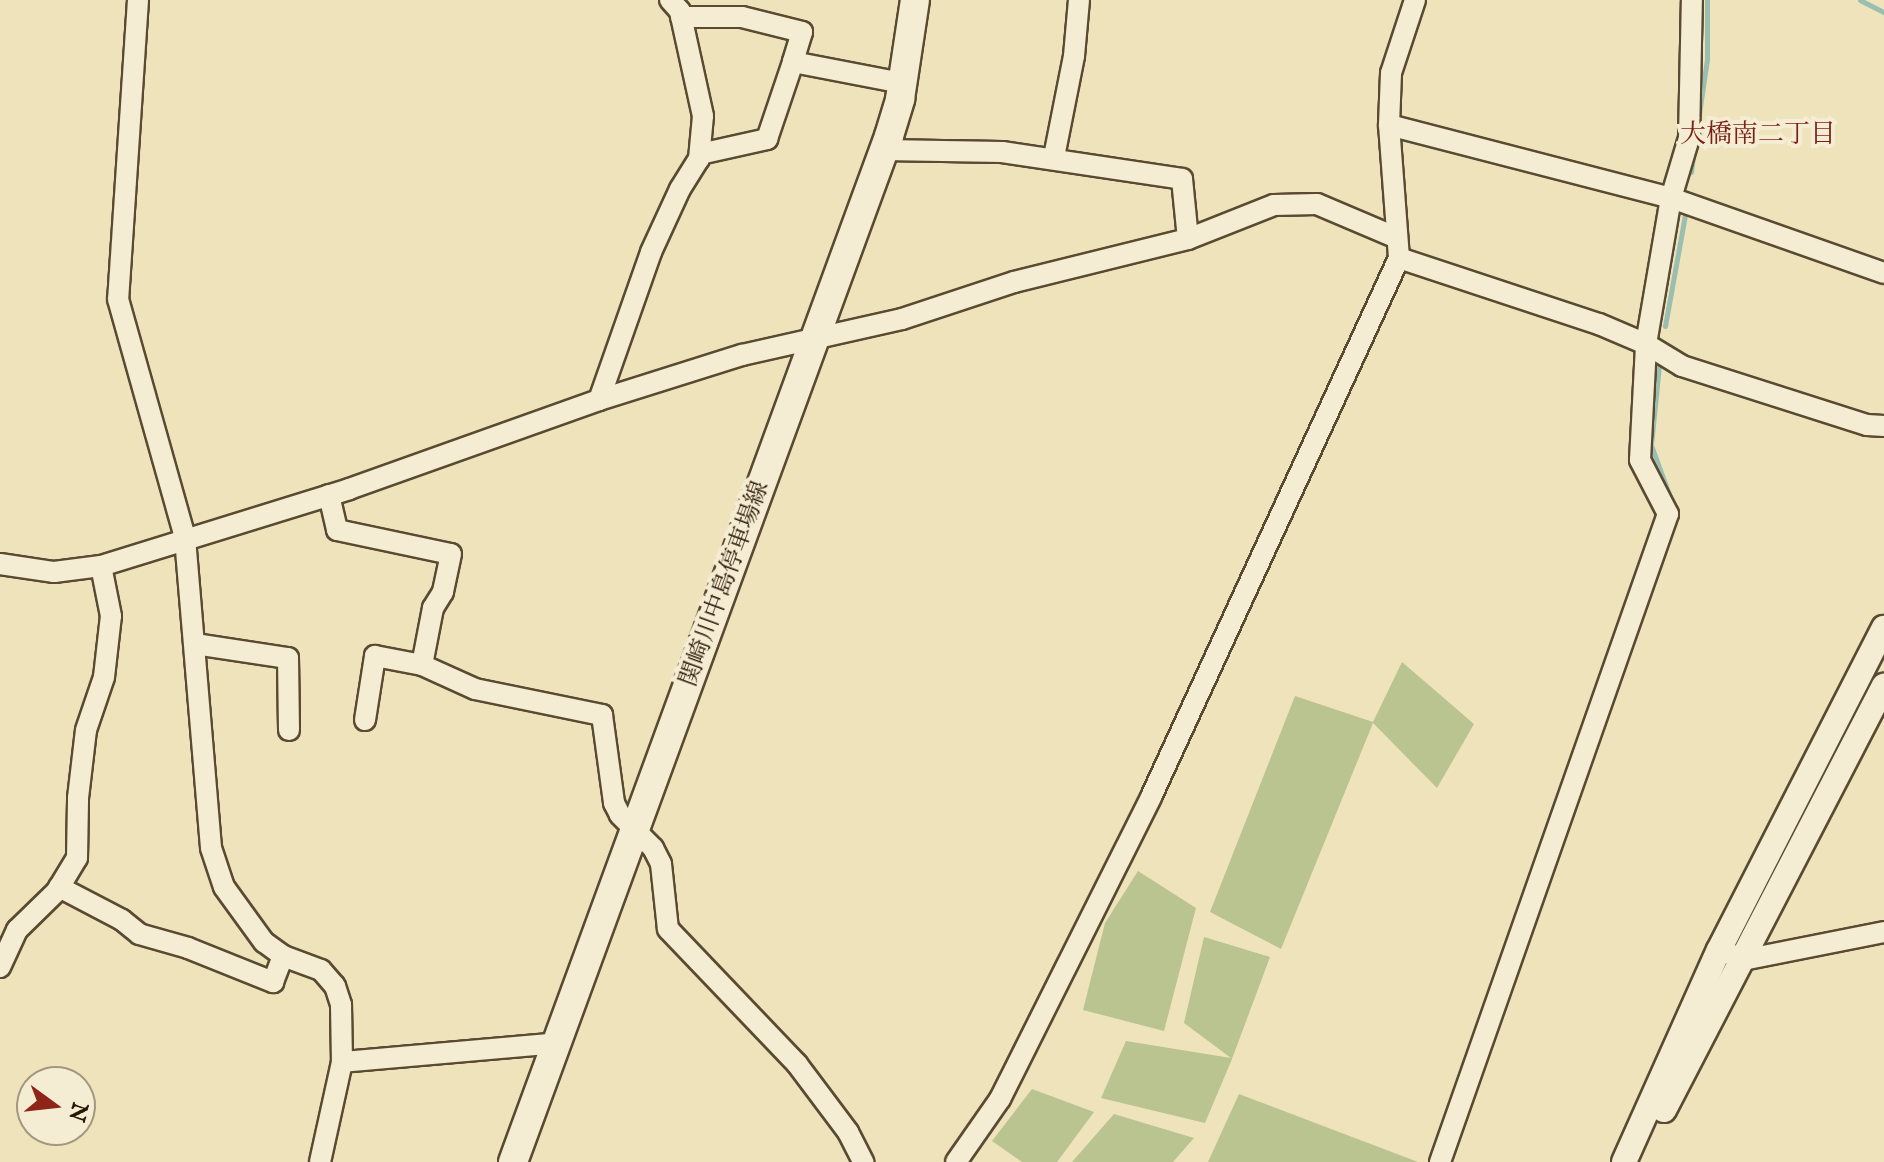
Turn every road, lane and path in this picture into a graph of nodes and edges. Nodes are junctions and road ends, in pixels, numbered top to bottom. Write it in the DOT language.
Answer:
graph roads {
  1 [pos="138,0"];
  2 [pos="915,0"];
  3 [pos="1079,0"];
  4 [pos="1415,0"];
  5 [pos="1692,0"];
  6 [pos="676,8"];
  7 [pos="793,62"];
  8 [pos="902,83"];
  9 [pos="1389,125"];
  10 [pos="883,150"];
  11 [pos="700,154"];
  12 [pos="1054,157"];
  13 [pos="1671,198"];
  14 [pos="1188,239"];
  15 [pos="1398,248"];
  16 [pos="1884,273"];
  17 [pos="816,336"];
  18 [pos="1646,344"];
  19 [pos="599,400"];
  20 [pos="1884,426"];
  21 [pos="329,495"];
  22 [pos="185,538"];
  23 [pos="0,564"];
  24 [pos="101,566"];
  25 [pos="1884,628"];
  26 [pos="195,644"];
  27 [pos="422,665"];
  28 [pos="1884,686"];
  29 [pos="365,720"];
  30 [pos="289,730"];
  31 [pos="634,831"];
  32 [pos="59,887"];
  33 [pos="1884,932"];
  34 [pos="1719,950"];
  35 [pos="283,956"];
  36 [pos="1743,960"];
  37 [pos="0,967"];
  38 [pos="559,1043"];
  39 [pos="342,1062"];
  40 [pos="320,1162"];
  41 [pos="513,1162"];
  42 [pos="863,1162"];
  43 [pos="956,1162"];
  44 [pos="1440,1162"];
  45 [pos="1624,1162"];
  46 [pos="1642,1162"];
  1 -- 22 [label="street"];
  2 -- 8 [label="main road, 関崎川中島停車場線"];
  3 -- 12 [label="street"];
  4 -- 9 [label="street"];
  5 -- 13 [label="street"];
  6 -- 7 [label="street"];
  6 -- 11 [label="street"];
  7 -- 8 [label="street"];
  7 -- 11 [label="street"];
  8 -- 10 [label="main road, 関崎川中島停車場線"];
  9 -- 13 [label="street"];
  9 -- 15 [label="street"];
  10 -- 12 [label="street"];
  10 -- 17 [label="main road, 関崎川中島停車場線"];
  11 -- 19 [label="street"];
  12 -- 14 [label="street"];
  13 -- 16 [label="street"];
  13 -- 18 [label="street"];
  14 -- 15 [label="street"];
  14 -- 17 [label="street"];
  15 -- 18 [label="street"];
  15 -- 43 [label="street"];
  17 -- 19 [label="street"];
  17 -- 31 [label="main road, 関崎川中島停車場線"];
  18 -- 20 [label="street"];
  18 -- 44 [label="street"];
  19 -- 21 [label="street"];
  21 -- 22 [label="street"];
  21 -- 27 [label="street"];
  22 -- 24 [label="street"];
  22 -- 26 [label="street"];
  23 -- 24 [label="street"];
  24 -- 32 [label="street"];
  25 -- 34 [label="street"];
  26 -- 30 [label="street"];
  26 -- 35 [label="street"];
  27 -- 29 [label="street"];
  27 -- 31 [label="street"];
  28 -- 36 [label="street"];
  31 -- 38 [label="main road, 関崎川中島停車場線"];
  31 -- 42 [label="street"];
  32 -- 35 [label="street"];
  32 -- 37 [label="street"];
  33 -- 36 [label="street"];
  34 -- 36 [label="street"];
  34 -- 45 [label="street"];
  35 -- 39 [label="street"];
  36 -- 46 [label="street"];
  38 -- 39 [label="street"];
  38 -- 41 [label="main road, 関崎川中島停車場線"];
  39 -- 40 [label="street"];
}
